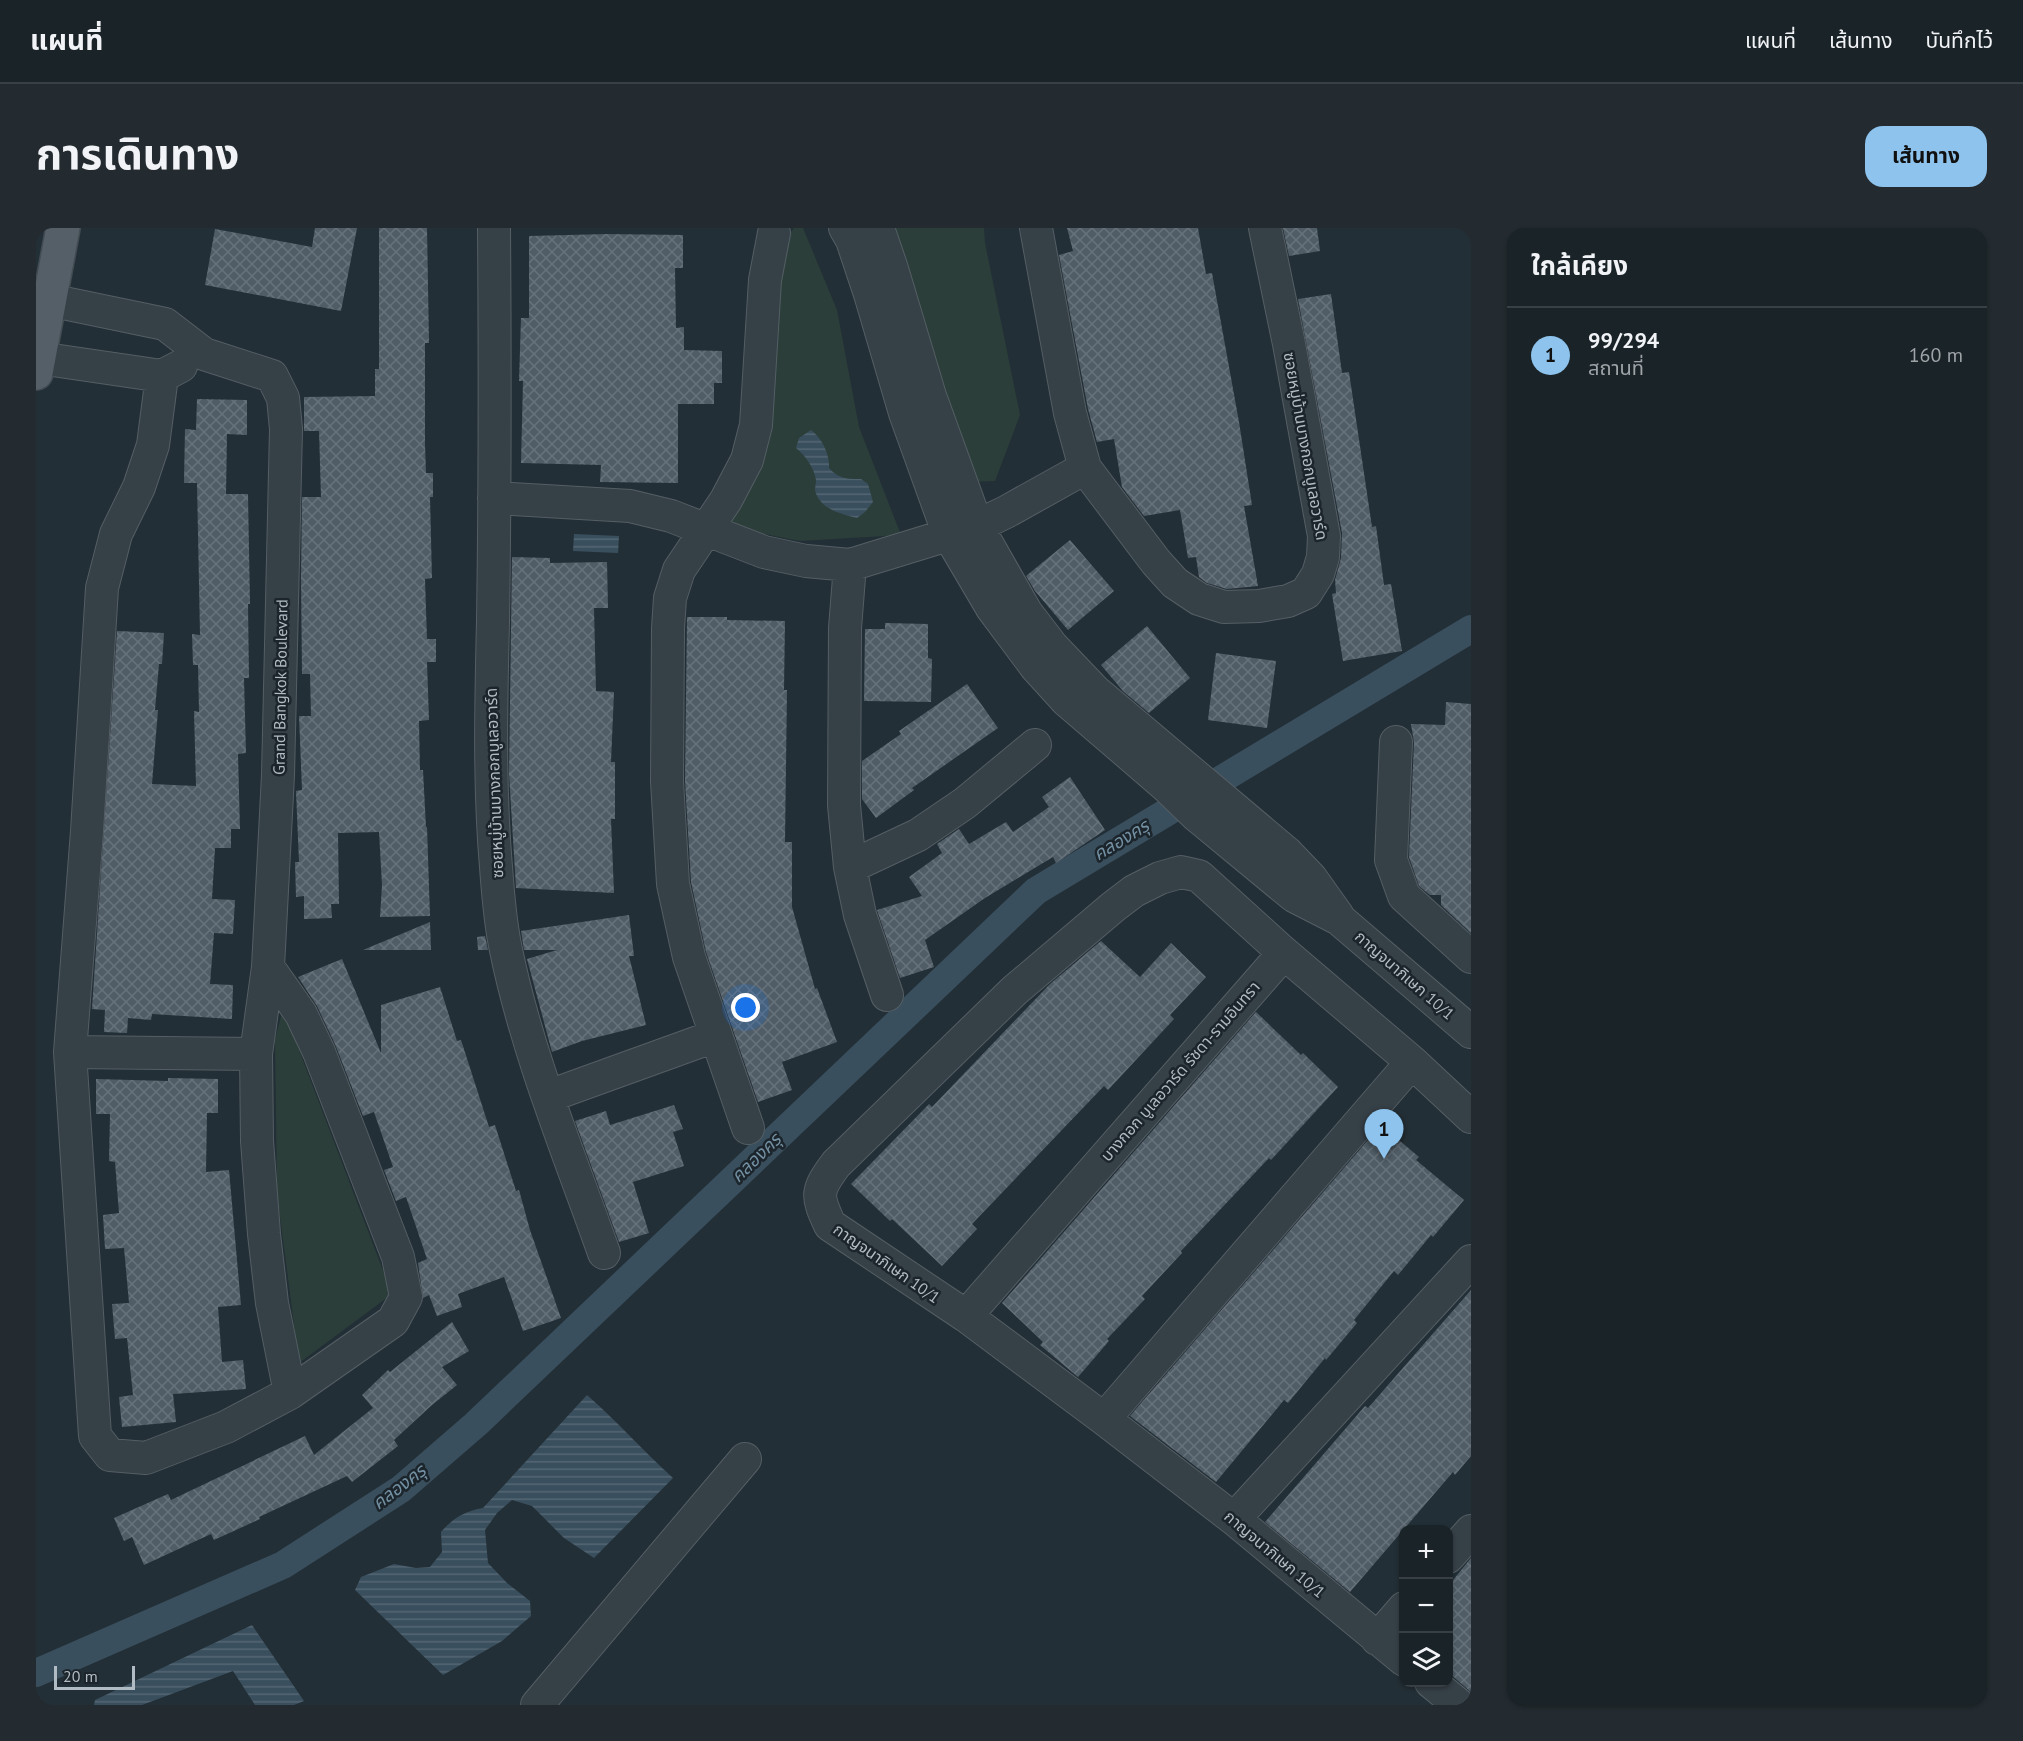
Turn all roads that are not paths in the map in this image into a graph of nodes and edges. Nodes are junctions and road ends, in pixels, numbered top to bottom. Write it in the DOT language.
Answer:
graph roads {
  1 [pos="63,228"];
  2 [pos="494,228"];
  3 [pos="845,228"];
  4 [pos="878,228"];
  5 [pos="1036,228"];
  6 [pos="1265,228"];
  7 [pos="774,233"];
  8 [pos="49,300"];
  9 [pos="204,354"];
  10 [pos="37,366"];
  11 [pos="162,376"];
  12 [pos="1085,468"];
  13 [pos="494,498"];
  14 [pos="705,529"];
  15 [pos="963,530"];
  16 [pos="850,565"];
  17 [pos="1396,742"];
  18 [pos="1035,745"];
  19 [pos="850,867"];
  20 [pos="1284,953"];
  21 [pos="1471,957"];
  22 [pos="268,967"];
  23 [pos="887,995"];
  24 [pos="1471,1032"];
  25 [pos="715,1036"];
  26 [pos="70,1052"];
  27 [pos="256,1054"];
  28 [pos="1412,1062"];
  29 [pos="549,1096"];
  30 [pos="1471,1117"];
  31 [pos="748,1128"];
  32 [pos="604,1253"];
  33 [pos="1471,1261"];
  34 [pos="966,1316"];
  35 [pos="290,1393"];
  36 [pos="1104,1419"];
  37 [pos="745,1459"];
  38 [pos="1234,1519"];
  39 [pos="1471,1531"];
  40 [pos="1453,1552"];
  41 [pos="1399,1614"];
  42 [pos="1377,1639"];
  43 [pos="1399,1656"];
  44 [pos="1436,1687"];
  45 [pos="537,1705"];
  46 [pos="1459,1705"];
  1 -- 8 [label="main road"];
  2 -- 13 [label="street, ซอยหมู่บ้านบางกอกบูเลอวาร์ด"];
  3 -- 15 [label="street"];
  4 -- 15 [label="street"];
  5 -- 12 [label="street, ซอยหมู่บ้านบางกอกบูเลอวาร์ด"];
  6 -- 12 [label="street, ซอยหมู่บ้านบางกอกบูเลอวาร์ด"];
  7 -- 14 [label="street"];
  8 -- 9 [label="street, Grand Bangkok Boulevard"];
  8 -- 10 [label="main road"];
  9 -- 11 [label="street"];
  9 -- 22 [label="street, Grand Bangkok Boulevard"];
  10 -- 11 [label="street"];
  11 -- 26 [label="street"];
  12 -- 15 [label="street"];
  13 -- 14 [label="street"];
  13 -- 29 [label="street, ซอยหมู่บ้านบางกอกบูเลอวาร์ด"];
  14 -- 16 [label="street"];
  14 -- 25 [label="street"];
  15 -- 16 [label="street"];
  15 -- 24 [label="street, กาญจนาภิเษก 10/1"];
  16 -- 19 [label="street"];
  17 -- 21 [label="street"];
  18 -- 19 [label="street"];
  19 -- 23 [label="street"];
  20 -- 28 [label="street"];
  20 -- 34 [label="street, บางกอก บูเลอวาร์ด รัชดา-รามอินทรา"];
  20 -- 34 [label="street, กาญจนาภิเษก 10/1"];
  22 -- 27 [label="street, Grand Bangkok Boulevard"];
  22 -- 35 [label="street"];
  25 -- 29 [label="street"];
  25 -- 31 [label="street"];
  26 -- 27 [label="street"];
  26 -- 35 [label="street"];
  27 -- 35 [label="street, Grand Bangkok Boulevard"];
  28 -- 30 [label="street"];
  28 -- 36 [label="street"];
  29 -- 32 [label="street, ซอยหมู่บ้านบางกอกบูเลอวาร์ด"];
  33 -- 38 [label="street"];
  34 -- 36 [label="street, กาญจนาภิเษก 10/1"];
  36 -- 38 [label="street, กาญจนาภิเษก 10/1"];
  37 -- 45 [label="street"];
  38 -- 42 [label="street, กาญจนาภิเษก 10/1"];
  39 -- 40 [label="street"];
  41 -- 42 [label="street"];
  42 -- 43 [label="street, กาญจนาภิเษก 10/1"];
  44 -- 46 [label="street"];
}
